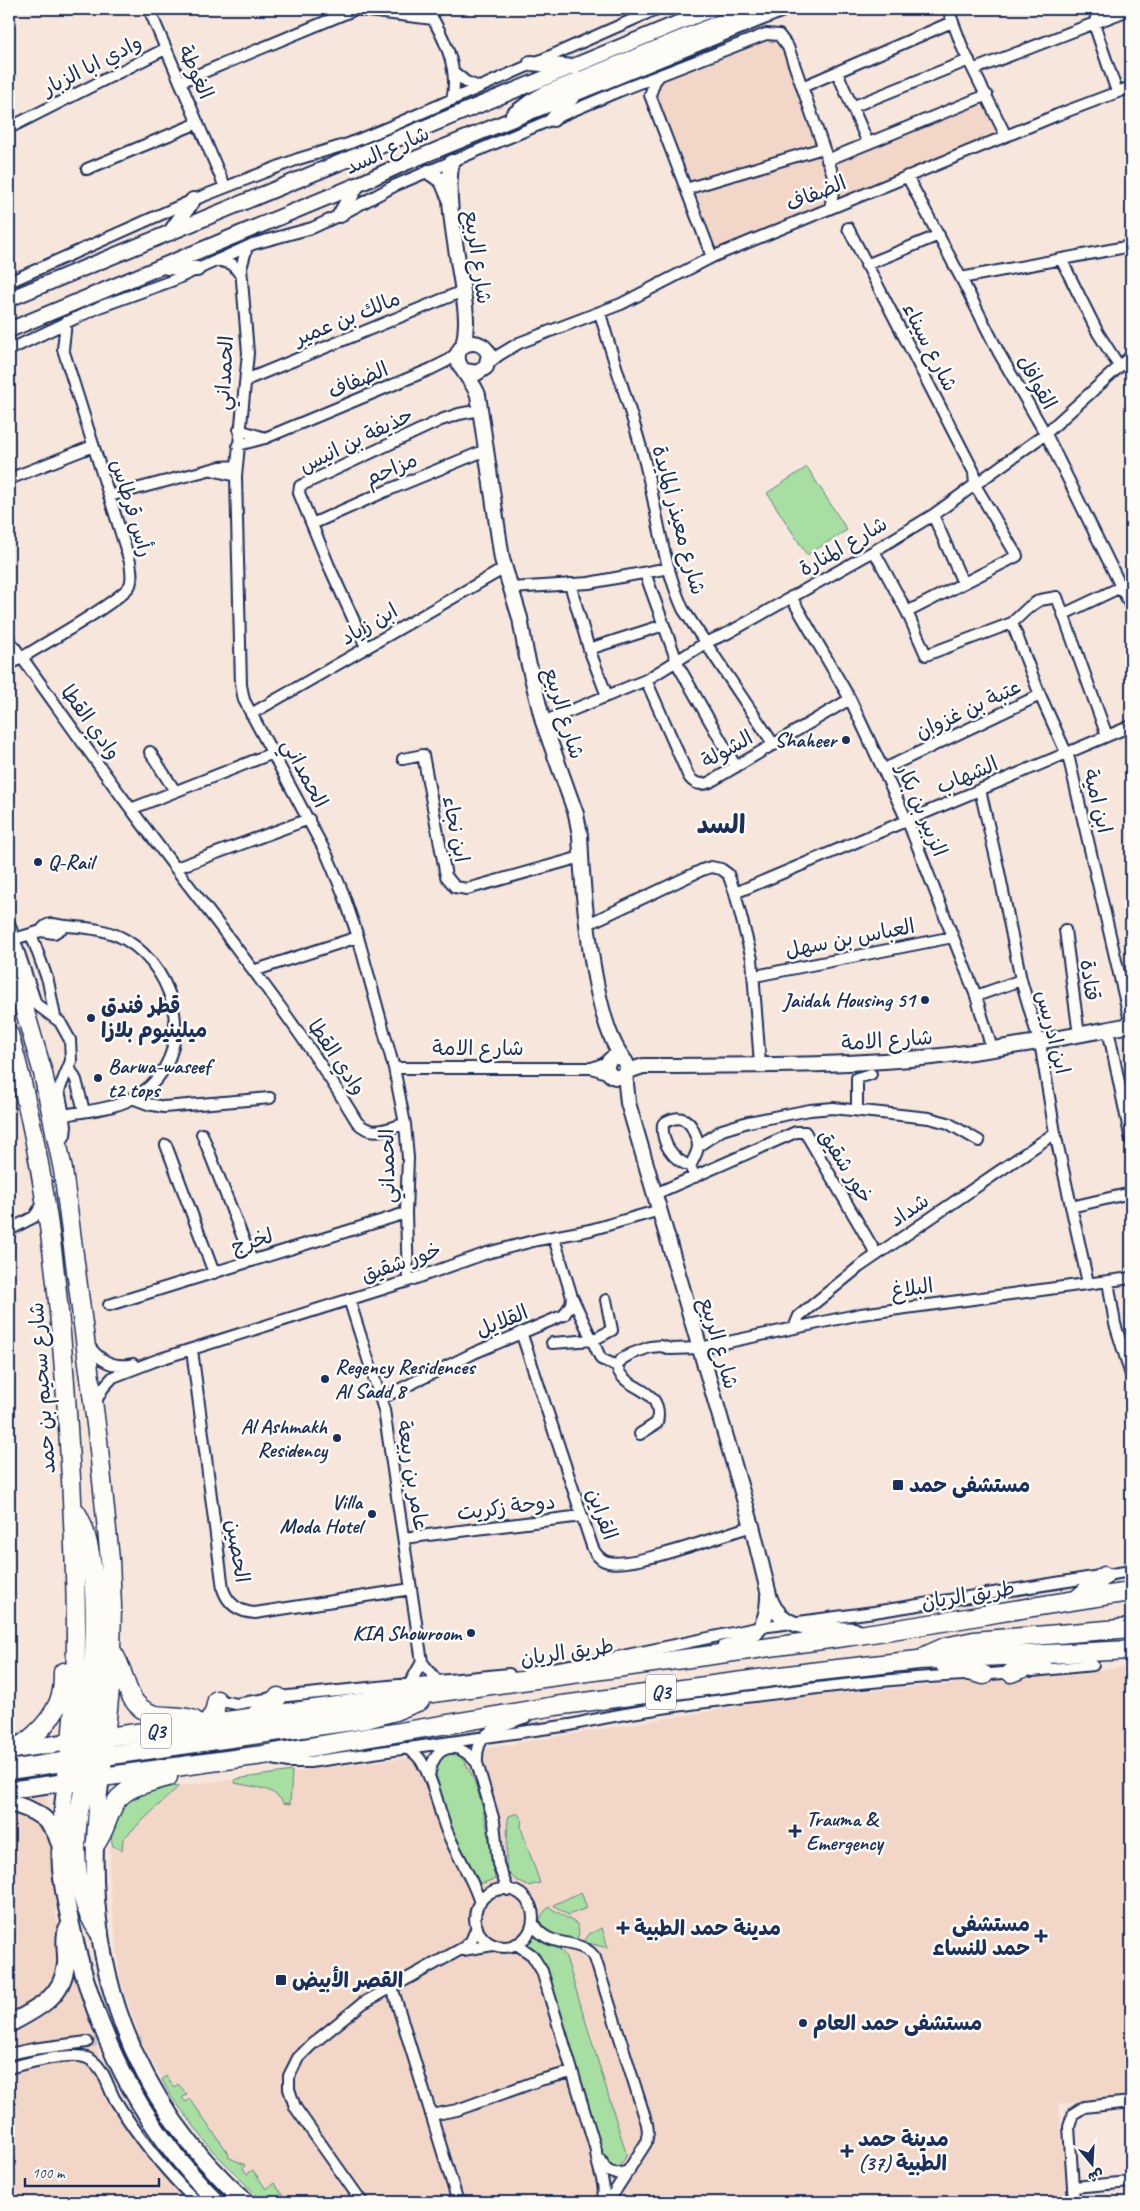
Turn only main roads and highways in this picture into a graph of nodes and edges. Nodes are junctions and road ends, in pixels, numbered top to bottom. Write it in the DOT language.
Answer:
graph roads {
  1 [pos="14,962"];
  2 [pos="9,1037"];
  3 [pos="14,1072"];
  4 [pos="72,1508"];
  5 [pos="1104,1576"];
  6 [pos="1131,1592"];
  7 [pos="1076,1600"];
  8 [pos="1131,1628"];
  9 [pos="75,1636"];
  10 [pos="1131,1650"];
  11 [pos="112,1651"];
  12 [pos="1066,1654"];
  13 [pos="918,1660"];
  14 [pos="1011,1673"];
  15 [pos="984,1675"];
  16 [pos="438,1687"];
  17 [pos="278,1697"];
  18 [pos="217,1700"];
  19 [pos="252,1718"];
  20 [pos="204,1724"];
  21 [pos="70,1742"];
  22 [pos="11,1750"];
  23 [pos="90,1758"];
  24 [pos="195,1764"];
  25 [pos="9,1770"];
  26 [pos="66,1782"];
  27 [pos="9,1790"];
  28 [pos="9,1803"];
  29 [pos="95,1844"];
  30 [pos="60,1848"];
  31 [pos="70,1922"];
  32 [pos="99,1932"];
  33 [pos="9,2024"];
  34 [pos="217,2202"];
  35 [pos="246,2202"];
  1 -- 11 [label="highway"];
  2 -- 3 [label="highway, شارع سحيم بن حمد"];
  3 -- 4 [label="highway, شارع سحيم بن حمد"];
  4 -- 9 [label="highway, شارع سحيم بن حمد"];
  4 -- 23 [label="highway"];
  5 -- 7 [label="highway"];
  6 -- 7 [label="highway, طريق الريان / Q3"];
  7 -- 16 [label="highway, طريق الريان / Q3"];
  8 -- 13 [label="highway"];
  9 -- 21 [label="highway, شارع سحيم بن حمد"];
  9 -- 22 [label="highway"];
  10 -- 12 [label="highway, طريق الريان / Q3"];
  11 -- 20 [label="highway"];
  11 -- 23 [label="highway"];
  12 -- 13 [label="highway, طريق الريان / Q3"];
  12 -- 14 [label="highway"];
  13 -- 15 [label="highway"];
  13 -- 24 [label="highway, طريق الريان / Q3"];
  16 -- 19 [label="highway, طريق الريان / Q3"];
  16 -- 23 [label="highway"];
  17 -- 19 [label="highway"];
  18 -- 20 [label="highway"];
  19 -- 20 [label="highway, طريق الريان / Q3"];
  20 -- 23 [label="highway, طريق الريان / Q3"];
  21 -- 22 [label="main road"];
  21 -- 23 [label="highway, شارع سحيم بن حمد"];
  23 -- 24 [label="highway, طريق الريان / Q3"];
  23 -- 25 [label="highway"];
  23 -- 26 [label="highway, طريق الريان / Q3"];
  23 -- 29 [label="main road"];
  23 -- 32 [label="highway"];
  24 -- 29 [label="highway"];
  26 -- 27 [label="main road, طريق الريان / Q3"];
  26 -- 30 [label="main road"];
  28 -- 30 [label="main road"];
  29 -- 32 [label="main road"];
  30 -- 31 [label="main road"];
  31 -- 33 [label="main road"];
  31 -- 34 [label="main road"];
  32 -- 35 [label="main road"];
}
